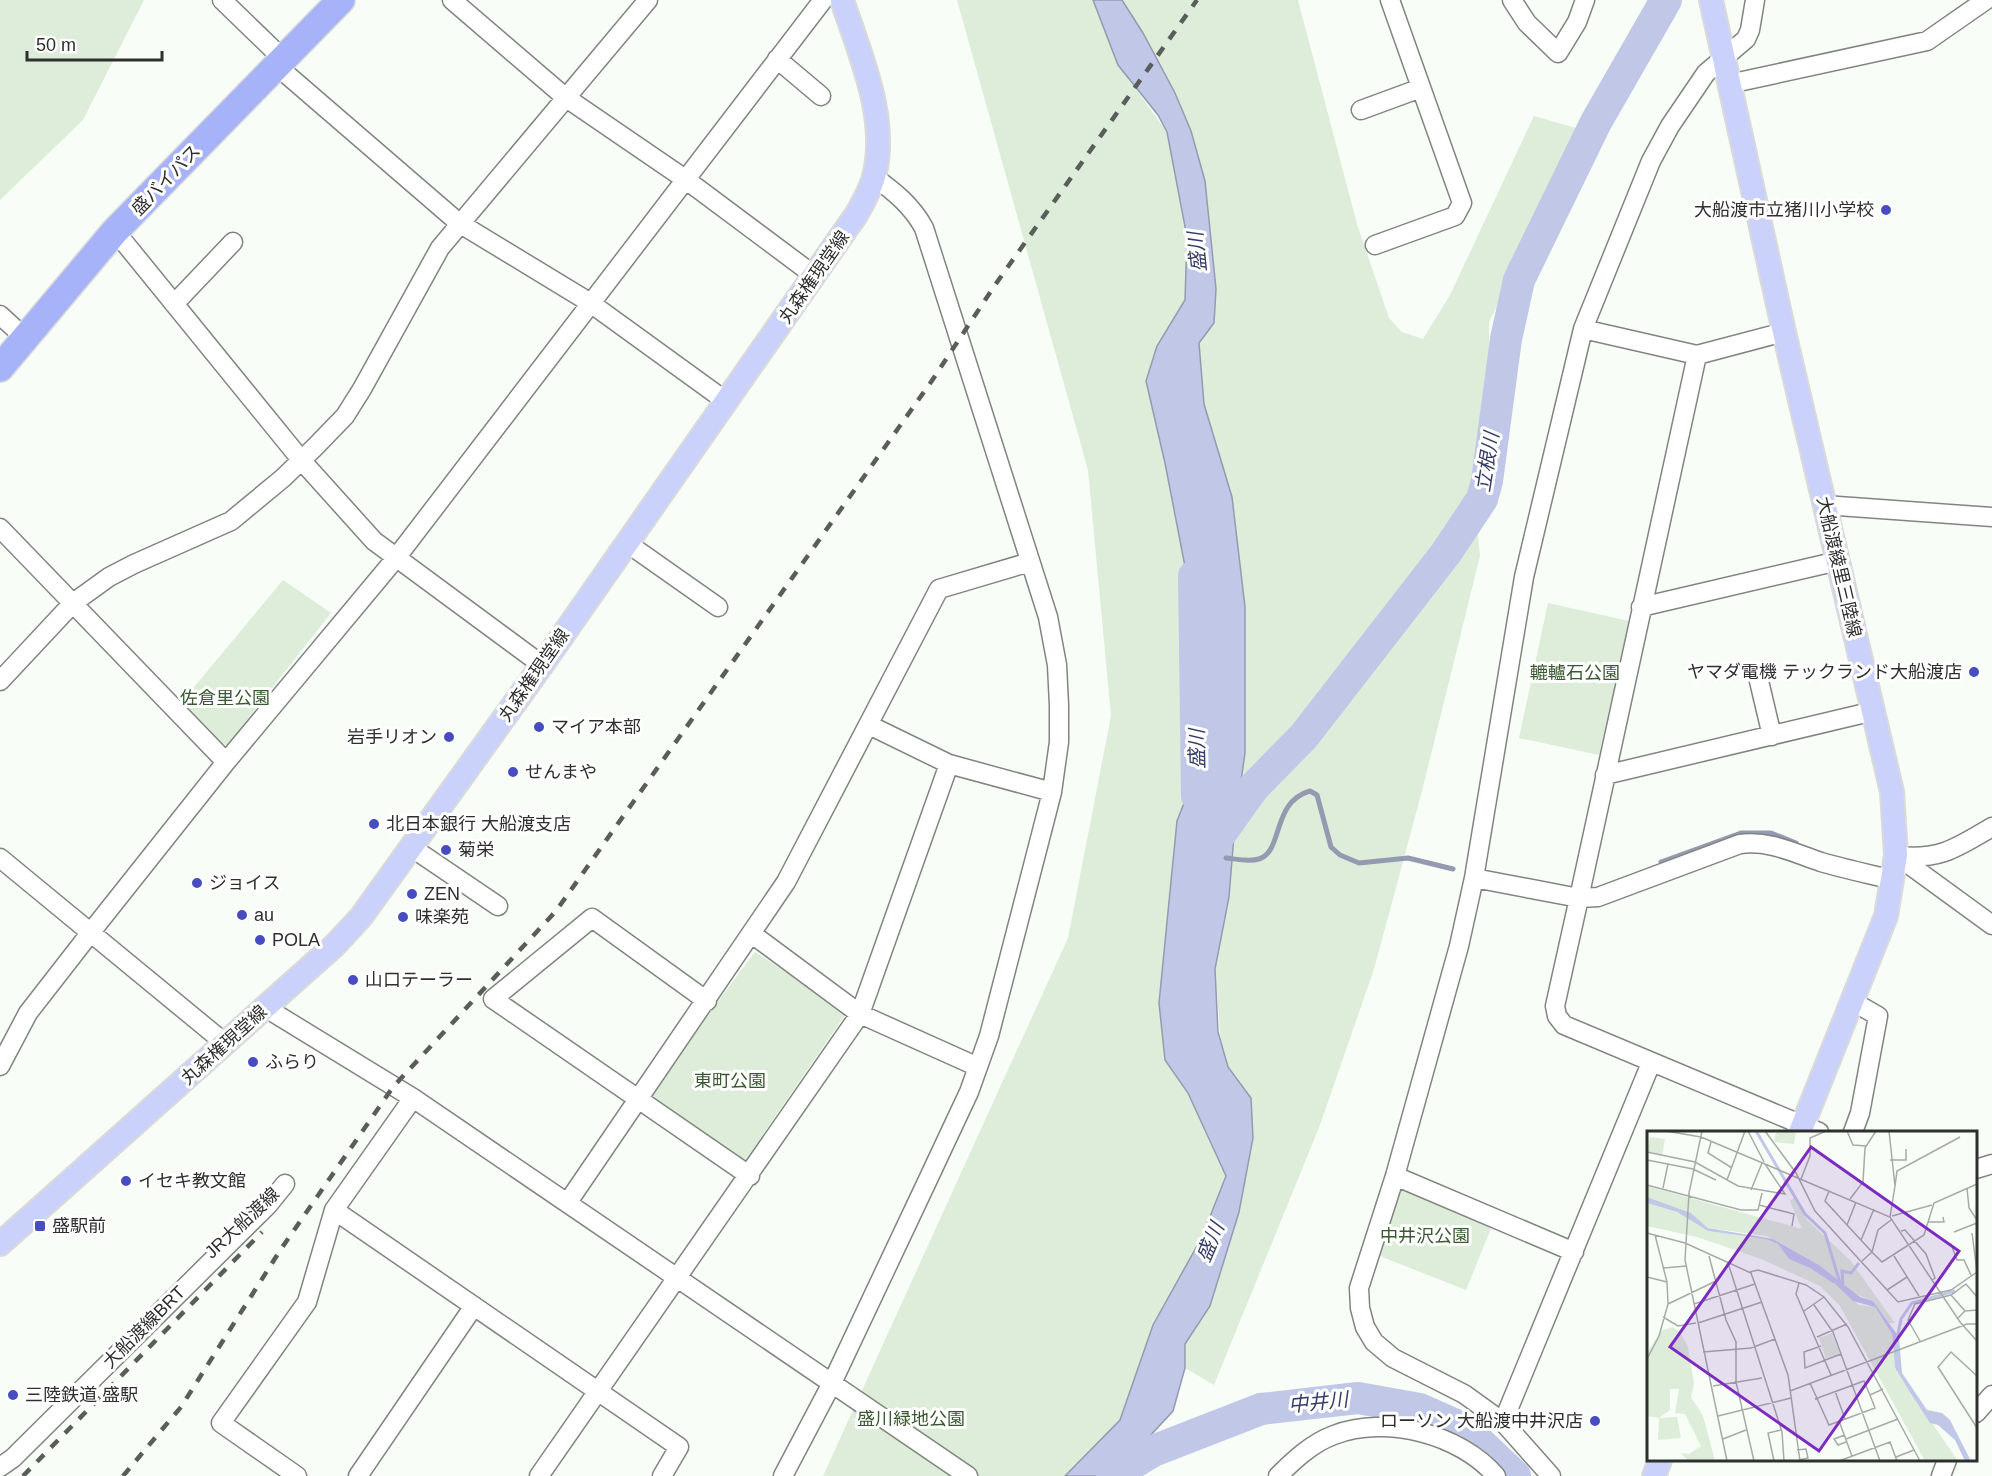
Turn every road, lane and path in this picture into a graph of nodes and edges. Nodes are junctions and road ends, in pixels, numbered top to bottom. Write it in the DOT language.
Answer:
graph roads {
  1 [pos="222,0"];
  2 [pos="341,0"];
  3 [pos="452,0"];
  4 [pos="648,0"];
  5 [pos="823,0"];
  6 [pos="842,0"];
  7 [pos="1390,0"];
  8 [pos="1512,0"];
  9 [pos="1586,0"];
  10 [pos="1711,0"];
  11 [pos="1755,0"];
  12 [pos="1986,0"];
  13 [pos="777,58"];
  14 [pos="1723,58"];
  15 [pos="280,63"];
  16 [pos="1729,84"];
  17 [pos="1421,88"];
  18 [pos="822,96"];
  19 [pos="565,97"];
  20 [pos="1361,110"];
  21 [pos="874,177"];
  22 [pos="686,179"];
  23 [pos="459,223"];
  24 [pos="116,231"];
  25 [pos="233,242"];
  26 [pos="1375,245"];
  27 [pos="815,276"];
  28 [pos="589,302"];
  29 [pos="174,304"];
  30 [pos="0,315"];
  31 [pos="1583,329"];
  32 [pos="1784,332"];
  33 [pos="25,338"];
  34 [pos="1698,355"];
  35 [pos="0,368"];
  36 [pos="727,402"];
  37 [pos="302,461"];
  38 [pos="1824,506"];
  39 [pos="1992,517"];
  40 [pos="0,528"];
  41 [pos="627,543"];
  42 [pos="396,558"];
  43 [pos="1838,561"];
  44 [pos="1030,562"];
  45 [pos="73,603"];
  46 [pos="718,607"];
  47 [pos="1641,607"];
  48 [pos="542,665"];
  49 [pos="0,681"];
  50 [pos="1759,681"];
  51 [pos="1874,711"];
  52 [pos="869,725"];
  53 [pos="1772,736"];
  54 [pos="225,762"];
  55 [pos="949,764"];
  56 [pos="1605,775"];
  57 [pos="1052,792"];
  58 [pos="1992,827"];
  59 [pos="411,847"];
  60 [pos="1896,855"];
  61 [pos="0,858"];
  62 [pos="1474,878"];
  63 [pos="1893,880"];
  64 [pos="1579,898"];
  65 [pos="498,906"];
  66 [pos="1992,925"];
  67 [pos="91,932"];
  68 [pos="752,934"];
  69 [pos="707,1001"];
  70 [pos="1852,1001"];
  71 [pos="266,1008"];
  72 [pos="860,1014"];
  73 [pos="226,1044"];
  74 [pos="1652,1063"];
  75 [pos="0,1066"];
  76 [pos="978,1067"];
  77 [pos="413,1098"];
  78 [pos="640,1098"];
  79 [pos="1808,1130"];
  80 [pos="1853,1131"];
  81 [pos="1992,1164"];
  82 [pos="1977,1168"];
  83 [pos="750,1176"];
  84 [pos="1395,1176"];
  85 [pos="285,1184"];
  86 [pos="568,1202"];
  87 [pos="334,1210"];
  88 [pos="0,1244"];
  89 [pos="1574,1252"];
  90 [pos="199,1263"];
  91 [pos="676,1277"];
  92 [pos="474,1306"];
  93 [pos="832,1383"];
  94 [pos="598,1391"];
  95 [pos="1992,1395"];
  96 [pos="1977,1412"];
  97 [pos="1503,1422"];
  98 [pos="0,1461"];
  99 [pos="1660,1461"];
  100 [pos="1947,1461"];
  101 [pos="0,1467"];
  102 [pos="295,1475"];
  103 [pos="358,1476"];
  104 [pos="539,1476"];
  105 [pos="662,1476"];
  106 [pos="783,1476"];
  107 [pos="968,1476"];
  108 [pos="1278,1476"];
  109 [pos="1496,1476"];
  110 [pos="1551,1476"];
  111 [pos="1654,1476"];
  112 [pos="1941,1476"];
  1 -- 15 [label="street"];
  2 -- 15 [label="highway, 盛バイパス"];
  3 -- 19 [label="street"];
  4 -- 19 [label="street"];
  5 -- 13 [label="street"];
  6 -- 21 [label="main road, 丸森権現堂線"];
  7 -- 17 [label="street"];
  8 -- 9 [label="street"];
  10 -- 14 [label="main road, 大船渡綾里三陸線"];
  11 -- 14 [label="street"];
  12 -- 16 [label="street"];
  13 -- 18 [label="street"];
  13 -- 22 [label="street"];
  14 -- 16 [label="main road, 大船渡綾里三陸線"];
  14 -- 31 [label="street"];
  15 -- 23 [label="street"];
  15 -- 24 [label="highway, 盛バイパス"];
  16 -- 32 [label="main road, 大船渡綾里三陸線"];
  17 -- 20 [label="street"];
  17 -- 26 [label="street"];
  19 -- 22 [label="street"];
  19 -- 23 [label="street"];
  21 -- 27 [label="main road, 丸森権現堂線"];
  21 -- 44 [label="street"];
  22 -- 27 [label="street"];
  22 -- 28 [label="street"];
  23 -- 28 [label="street"];
  23 -- 37 [label="street"];
  24 -- 29 [label="street"];
  24 -- 33 [label="highway, 盛バイパス"];
  25 -- 29 [label="street"];
  27 -- 36 [label="main road, 丸森権現堂線"];
  28 -- 36 [label="street"];
  28 -- 42 [label="street"];
  29 -- 37 [label="street"];
  30 -- 33 [label="street"];
  31 -- 34 [label="street"];
  31 -- 62 [label="street"];
  32 -- 34 [label="street"];
  32 -- 38 [label="main road, 大船渡綾里三陸線"];
  33 -- 35 [label="highway, 盛バイパス"];
  34 -- 47 [label="street"];
  36 -- 41 [label="main road, 丸森権現堂線"];
  37 -- 42 [label="street"];
  37 -- 45 [label="street"];
  38 -- 39 [label="street"];
  38 -- 43 [label="main road, 大船渡綾里三陸線"];
  40 -- 45 [label="street"];
  41 -- 46 [label="street"];
  41 -- 48 [label="main road, 丸森権現堂線"];
  42 -- 48 [label="street"];
  42 -- 54 [label="street"];
  43 -- 47 [label="street"];
  43 -- 51 [label="main road, 大船渡綾里三陸線"];
  44 -- 52 [label="street"];
  44 -- 57 [label="street"];
  45 -- 49 [label="street"];
  45 -- 54 [label="street"];
  47 -- 56 [label="street"];
  48 -- 59 [label="main road, 丸森権現堂線"];
  50 -- 53 [label="street"];
  51 -- 53 [label="street"];
  51 -- 60 [label="main road, 大船渡綾里三陸線"];
  52 -- 55 [label="street"];
  52 -- 68 [label="street"];
  53 -- 56 [label="street"];
  54 -- 67 [label="street"];
  55 -- 57 [label="street"];
  55 -- 72 [label="street"];
  56 -- 64 [label="street"];
  57 -- 76 [label="street"];
  58 -- 60 [label="street"];
  59 -- 65 [label="street"];
  59 -- 71 [label="main road, 丸森権現堂線"];
  60 -- 63 [label="main road, 大船渡綾里三陸線"];
  60 -- 66 [label="street"];
  61 -- 67 [label="street"];
  62 -- 64 [label="street"];
  62 -- 84 [label="street"];
  63 -- 64 [label="street"];
  63 -- 70 [label="main road, 大船渡綾里三陸線"];
  64 -- 74 [label="street"];
  67 -- 73 [label="street"];
  67 -- 75 [label="street"];
  68 -- 69 [label="street"];
  68 -- 72 [label="street"];
  69 -- 78 [label="street"];
  69 -- 78 [label="street"];
  70 -- 79 [label="main road, 大船渡綾里三陸線"];
  70 -- 80 [label="street"];
  71 -- 73 [label="main road, 丸森権現堂線"];
  71 -- 77 [label="street"];
  72 -- 76 [label="street"];
  72 -- 83 [label="street"];
  73 -- 88 [label="main road, 丸森権現堂線"];
  74 -- 79 [label="street"];
  74 -- 89 [label="street"];
  76 -- 93 [label="street"];
  77 -- 86 [label="street"];
  77 -- 87 [label="street"];
  78 -- 83 [label="street"];
  78 -- 86 [label="street"];
  81 -- 82 [label="street"];
  83 -- 91 [label="street"];
  84 -- 89 [label="street"];
  84 -- 97 [label="street"];
  85 -- 90 [label="street, JR大船渡線"];
  85 -- 101 [label="street, 大船渡線BRT"];
  86 -- 91 [label="street"];
  87 -- 92 [label="street"];
  87 -- 102 [label="street"];
  89 -- 97 [label="street"];
  90 -- 98 [label="street, 大船渡線BRT"];
  91 -- 93 [label="street"];
  91 -- 94 [label="street"];
  92 -- 94 [label="street"];
  92 -- 103 [label="street"];
  93 -- 106 [label="street"];
  93 -- 107 [label="street"];
  94 -- 104 [label="street"];
  94 -- 105 [label="street"];
  95 -- 96 [label="street"];
  97 -- 110 [label="street"];
  99 -- 111 [label="main road"];
  100 -- 112 [label="street"];
  108 -- 109 [label="street"];
}
